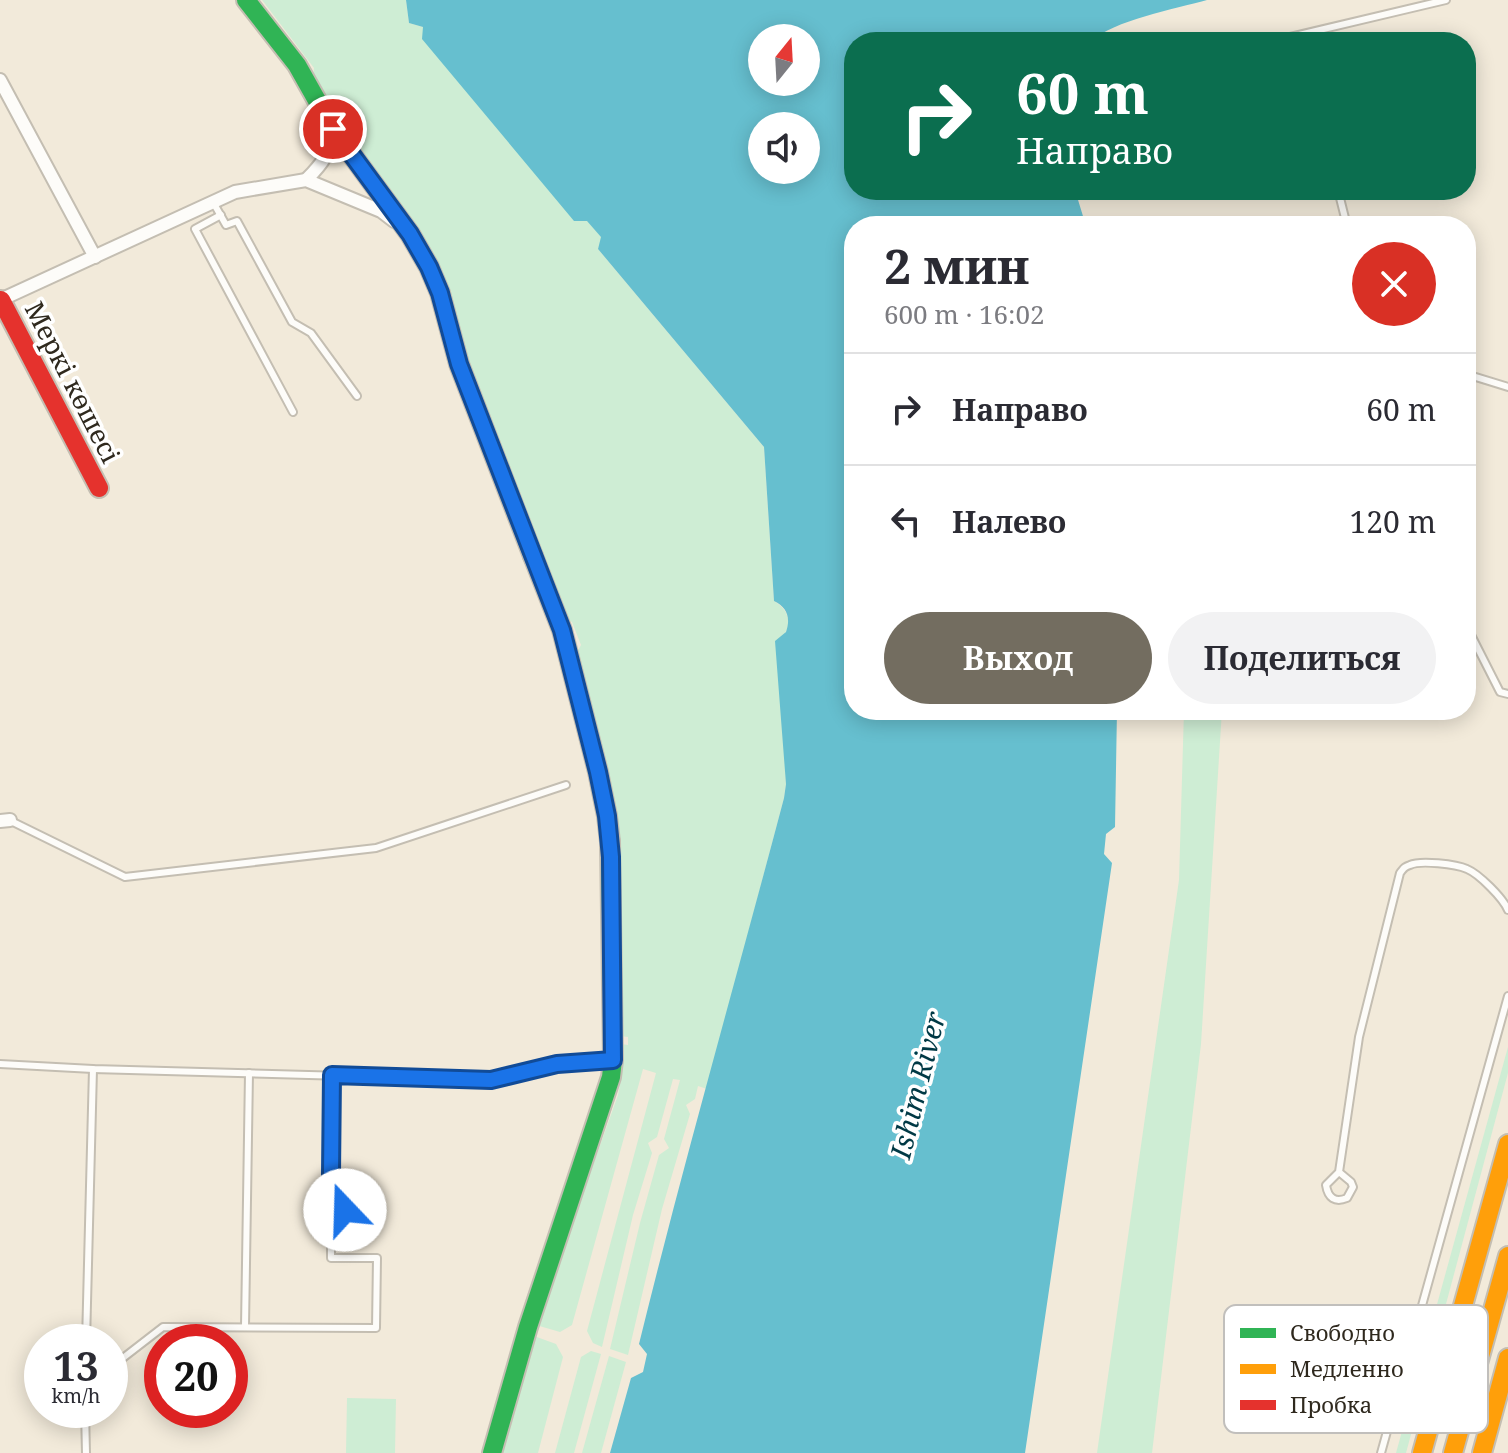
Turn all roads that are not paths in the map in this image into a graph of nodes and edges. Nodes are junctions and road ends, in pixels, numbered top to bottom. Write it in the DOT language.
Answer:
graph roads {
  1 [pos="246,0"];
  2 [pos="1446,0"];
  3 [pos="1311,32"];
  4 [pos="0,80"];
  5 [pos="333,129"];
  6 [pos="306,180"];
  7 [pos="213,202"];
  8 [pos="221,215"];
  9 [pos="410,234"];
  10 [pos="95,257"];
  11 [pos="1,300"];
  12 [pos="1476,377"];
  13 [pos="1508,387"];
  14 [pos="357,396"];
  15 [pos="293,412"];
  16 [pos="99,488"];
  17 [pos="1476,645"];
  18 [pos="1508,694"];
  19 [pos="566,785"];
  20 [pos="5,820"];
  21 [pos="1508,910"];
  22 [pos="1508,996"];
  23 [pos="613,1060"];
  24 [pos="0,1064"];
  25 [pos="93,1069"];
  26 [pos="249,1073"];
  27 [pos="332,1075"];
  28 [pos="1508,1144"];
  29 [pos="1339,1172"];
  30 [pos="1508,1256"];
  31 [pos="1422,1305"];
  32 [pos="1463,1305"];
  33 [pos="86,1324"];
  34 [pos="245,1324"];
  35 [pos="248,1327"];
  36 [pos="1488,1328"];
  37 [pos="144,1342"];
  38 [pos="128,1354"];
  39 [pos="1508,1358"];
  40 [pos="85,1428"];
  41 [pos="1488,1431"];
  42 [pos="1387,1433"];
  43 [pos="1428,1433"];
  44 [pos="1459,1433"];
  45 [pos="1487,1433"];
  46 [pos="86,1453"];
  47 [pos="492,1453"];
  48 [pos="1381,1453"];
  49 [pos="1422,1453"];
  50 [pos="1453,1453"];
  51 [pos="1482,1453"];
  1 -- 5 [label="street"];
  2 -- 3 [label="lane"];
  4 -- 10 [label="street"];
  5 -- 6 [label="street"];
  5 -- 9 [label="street"];
  6 -- 7 [label="street"];
  6 -- 9 [label="street"];
  7 -- 8 [label="lane"];
  7 -- 10 [label="street"];
  8 -- 14 [label="lane"];
  8 -- 15 [label="lane"];
  9 -- 23 [label="street"];
  10 -- 11 [label="street"];
  11 -- 16 [label="street, Меркі көшесі"];
  12 -- 13 [label="lane"];
  17 -- 18 [label="lane"];
  19 -- 20 [label="lane"];
  21 -- 29 [label="lane"];
  22 -- 31 [label="lane"];
  23 -- 27 [label="lane"];
  23 -- 47 [label="street"];
  24 -- 25 [label="lane"];
  25 -- 26 [label="lane"];
  25 -- 33 [label="lane"];
  26 -- 27 [label="lane"];
  26 -- 34 [label="lane"];
  27 -- 35 [label="lane"];
  28 -- 32 [label="street"];
  29 -- 29 [label="lane"];
  30 -- 36 [label="street"];
  37 -- 38 [label="lane"];
  39 -- 41 [label="street"];
  40 -- 46 [label="lane"];
  42 -- 48 [label="lane"];
  43 -- 49 [label="street"];
  44 -- 50 [label="street"];
  45 -- 51 [label="street"];
}
